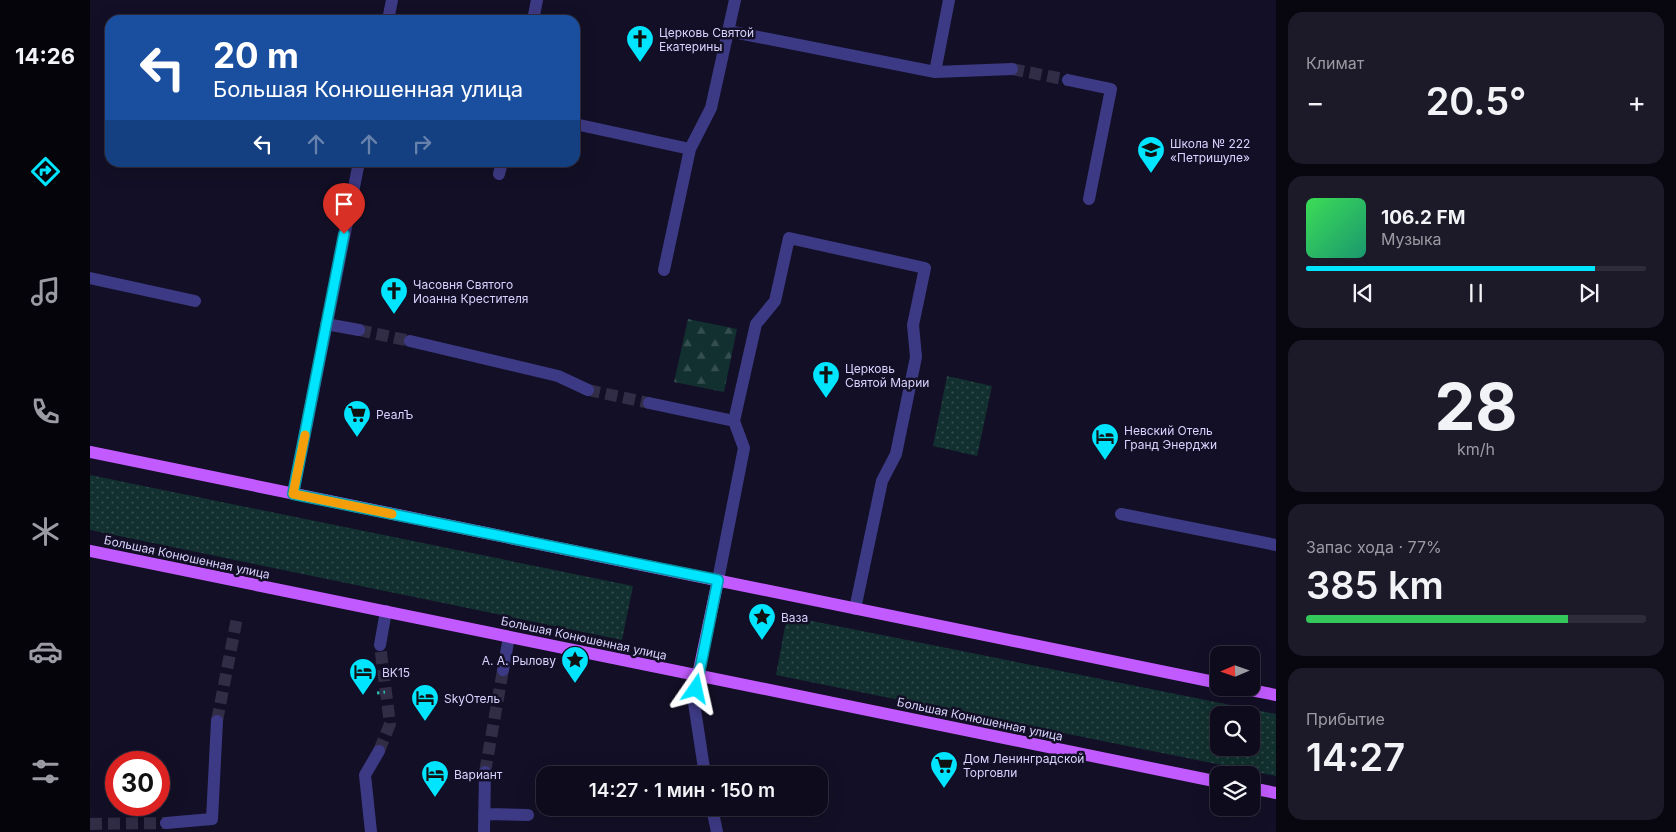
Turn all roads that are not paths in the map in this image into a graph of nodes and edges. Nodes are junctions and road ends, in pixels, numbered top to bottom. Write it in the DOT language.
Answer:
graph roads {
  1 [pos="392,0"];
  2 [pos="537,0"];
  3 [pos="735,0"];
  4 [pos="948,0"];
  5 [pos="389,15"];
  6 [pos="534,15"];
  7 [pos="728,31"];
  8 [pos="1012,69"];
  9 [pos="935,72"];
  10 [pos="1068,80"];
  11 [pos="580,125"];
  12 [pos="690,149"];
  13 [pos="358,167"];
  14 [pos="1089,198"];
  15 [pos="664,270"];
  16 [pos="90,278"];
  17 [pos="195,301"];
  18 [pos="326,324"];
  19 [pos="359,330"];
  20 [pos="410,341"];
  21 [pos="588,390"];
  22 [pos="650,403"];
  23 [pos="734,421"];
  24 [pos="90,452"];
  25 [pos="293,494"];
  26 [pos="1121,514"];
  27 [pos="1276,545"];
  28 [pos="90,551"];
  29 [pos="718,580"];
  30 [pos="855,609"];
  31 [pos="386,611"];
  32 [pos="509,637"];
  33 [pos="380,645"];
  34 [pos="503,670"];
  35 [pos="698,675"];
  36 [pos="1210,681"];
  37 [pos="1260,692"];
  38 [pos="1276,695"];
  39 [pos="217,720"];
  40 [pos="379,751"];
  41 [pos="704,766"];
  42 [pos="485,772"];
  43 [pos="1210,780"];
  44 [pos="1260,790"];
  45 [pos="1276,793"];
  46 [pos="484,814"];
  47 [pos="528,815"];
  48 [pos="714,816"];
  49 [pos="166,823"];
  50 [pos="371,832"];
  51 [pos="484,832"];
  52 [pos="717,832"];
  1 -- 5 [label="street"];
  2 -- 6 [label="street"];
  3 -- 7 [label="street"];
  4 -- 9 [label="street"];
  7 -- 9 [label="street"];
  7 -- 12 [label="street"];
  8 -- 9 [label="street"];
  10 -- 14 [label="street"];
  11 -- 12 [label="street"];
  12 -- 15 [label="street"];
  13 -- 18 [label="street"];
  16 -- 17 [label="street"];
  18 -- 19 [label="street"];
  18 -- 25 [label="street"];
  20 -- 21 [label="street"];
  22 -- 23 [label="street"];
  23 -- 29 [label="street"];
  23 -- 30 [label="street"];
  24 -- 25 [label="main road"];
  25 -- 29 [label="main road"];
  26 -- 27 [label="street"];
  28 -- 31 [label="main road, Большая Конюшенная улица"];
  29 -- 30 [label="main road"];
  29 -- 35 [label="main road"];
  30 -- 36 [label="main road"];
  31 -- 32 [label="main road, Большая Конюшенная улица"];
  31 -- 33 [label="street"];
  32 -- 34 [label="street"];
  32 -- 35 [label="main road, Большая Конюшенная улица"];
  35 -- 41 [label="street"];
  35 -- 43 [label="main road, Большая Конюшенная улица"];
  37 -- 38 [label="main road"];
  39 -- 49 [label="street"];
  40 -- 50 [label="street"];
  42 -- 46 [label="street"];
  44 -- 45 [label="main road"];
  46 -- 47 [label="street"];
  46 -- 51 [label="street"];
  48 -- 52 [label="street"];
}
